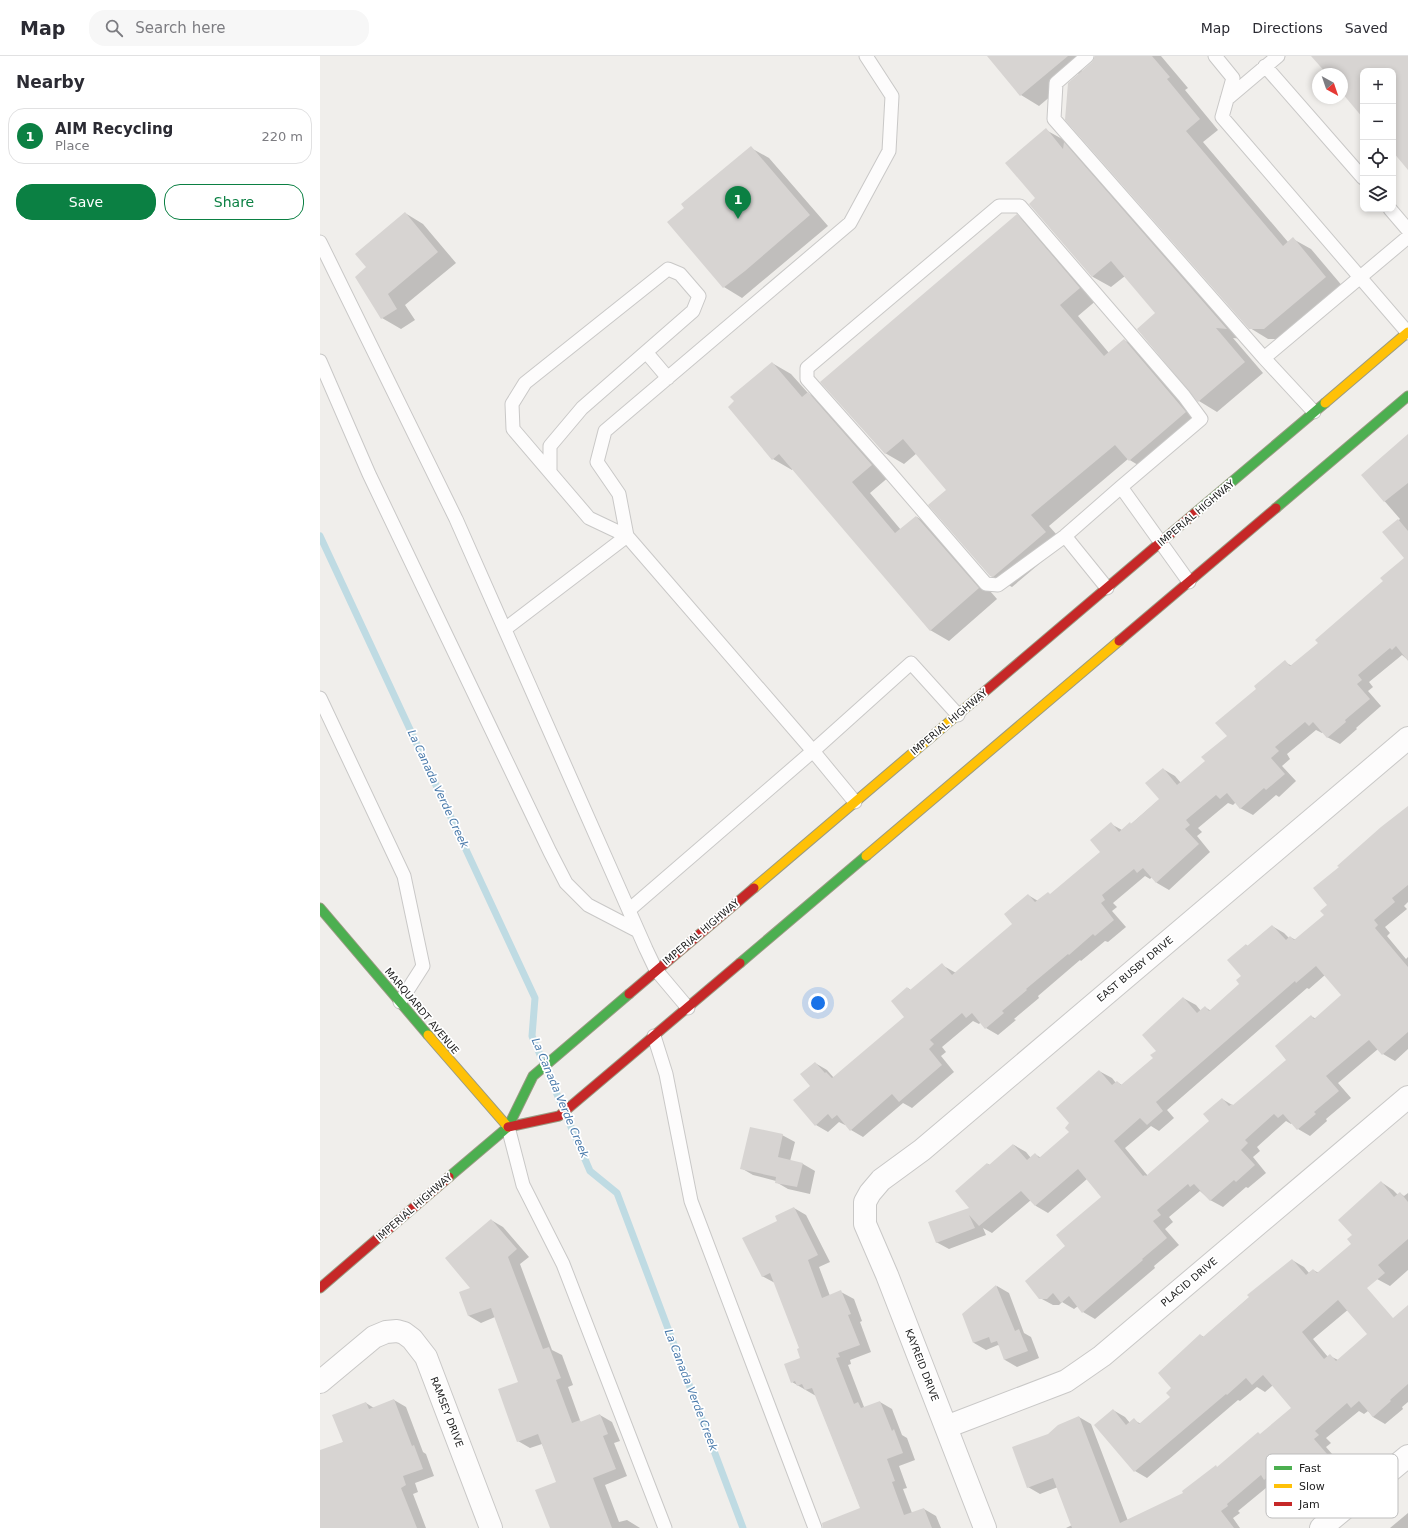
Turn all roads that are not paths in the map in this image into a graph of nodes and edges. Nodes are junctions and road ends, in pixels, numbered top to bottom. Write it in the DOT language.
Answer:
graph roads {
  1 [pos="866,56"];
  2 [pos="1087,56"];
  3 [pos="1215,56"];
  4 [pos="1278,56"];
  5 [pos="1265,66"];
  6 [pos="1227,99"];
  7 [pos="1361,176"];
  8 [pos="1393,212"];
  9 [pos="1408,230"];
  10 [pos="1408,237"];
  11 [pos="320,242"];
  12 [pos="1360,277"];
  13 [pos="1408,332"];
  14 [pos="646,352"];
  15 [pos="1264,358"];
  16 [pos="320,361"];
  17 [pos="668,378"];
  18 [pos="1408,396"];
  19 [pos="1314,412"];
  20 [pos="550,472"];
  21 [pos="1120,487"];
  22 [pos="627,536"];
  23 [pos="1065,536"];
  24 [pos="1160,543"];
  25 [pos="1188,582"];
  26 [pos="1107,588"];
  27 [pos="505,629"];
  28 [pos="320,698"];
  29 [pos="958,715"];
  30 [pos="1408,738"];
  31 [pos="813,751"];
  32 [pos="855,802"];
  33 [pos="320,908"];
  34 [pos="629,910"];
  35 [pos="638,931"];
  36 [pos="656,970"];
  37 [pos="400,1002"];
  38 [pos="688,1008"];
  39 [pos="654,1036"];
  40 [pos="1408,1097"];
  41 [pos="514,1126"];
  42 [pos="865,1202"];
  43 [pos="320,1288"];
  44 [pos="320,1382"];
  45 [pos="946,1427"];
  46 [pos="1408,1456"];
  47 [pos="1398,1464"];
  48 [pos="1333,1518"];
  49 [pos="491,1528"];
  50 [pos="665,1528"];
  51 [pos="815,1528"];
  52 [pos="985,1528"];
  53 [pos="1321,1528"];
  1 -- 17 [label="lane"];
  2 -- 15 [label="lane"];
  3 -- 6 [label="lane"];
  4 -- 5 [label="lane"];
  5 -- 6 [label="lane"];
  5 -- 7 [label="lane"];
  6 -- 12 [label="lane"];
  8 -- 9 [label="lane"];
  10 -- 12 [label="lane"];
  11 -- 27 [label="lane"];
  12 -- 13 [label="lane"];
  12 -- 15 [label="lane"];
  13 -- 19 [label="main road, IMPERIAL HIGHWAY"];
  14 -- 17 [label="lane"];
  14 -- 20 [label="lane"];
  14 -- 20 [label="lane"];
  15 -- 19 [label="lane"];
  16 -- 35 [label="lane"];
  17 -- 22 [label="lane"];
  18 -- 25 [label="main road, IMPERIAL HIGHWAY"];
  19 -- 24 [label="main road, IMPERIAL HIGHWAY"];
  20 -- 22 [label="lane"];
  21 -- 23 [label="lane"];
  21 -- 23 [label="lane"];
  21 -- 24 [label="lane"];
  22 -- 27 [label="lane"];
  22 -- 31 [label="lane"];
  23 -- 26 [label="lane"];
  24 -- 25 [label="lane"];
  24 -- 26 [label="main road, IMPERIAL HIGHWAY"];
  25 -- 38 [label="main road, IMPERIAL HIGHWAY"];
  26 -- 29 [label="main road, IMPERIAL HIGHWAY"];
  27 -- 34 [label="lane"];
  28 -- 37 [label="lane"];
  29 -- 31 [label="lane"];
  29 -- 32 [label="main road, IMPERIAL HIGHWAY"];
  30 -- 42 [label="street, EAST BUSBY DRIVE"];
  31 -- 32 [label="lane"];
  31 -- 34 [label="lane"];
  32 -- 36 [label="main road, IMPERIAL HIGHWAY"];
  33 -- 37 [label="main road, MARQUARDT AVENUE"];
  34 -- 35 [label="lane"];
  35 -- 36 [label="lane"];
  36 -- 38 [label="lane"];
  36 -- 41 [label="main road, IMPERIAL HIGHWAY"];
  37 -- 41 [label="main road, MARQUARDT AVENUE"];
  38 -- 39 [label="main road, IMPERIAL HIGHWAY"];
  39 -- 41 [label="main road, IMPERIAL HIGHWAY"];
  39 -- 51 [label="lane"];
  40 -- 45 [label="street, PLACID DRIVE"];
  41 -- 43 [label="main road, IMPERIAL HIGHWAY"];
  41 -- 50 [label="lane"];
  42 -- 45 [label="street, KAYREID DRIVE"];
  44 -- 49 [label="street, RAMSEY DRIVE"];
  45 -- 52 [label="street, KAYREID DRIVE"];
  46 -- 47 [label="street"];
  48 -- 53 [label="street"];
}
